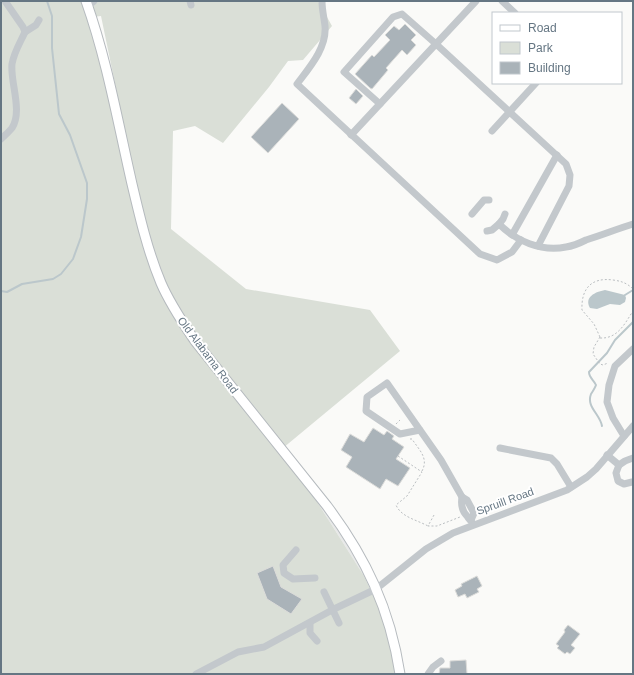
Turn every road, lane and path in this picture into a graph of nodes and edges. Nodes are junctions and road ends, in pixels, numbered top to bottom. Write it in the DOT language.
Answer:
graph roads {
  1 [pos="5,1"];
  2 [pos="322,1"];
  3 [pos="476,1"];
  4 [pos="502,1"];
  5 [pos="89,3"];
  6 [pos="514,12"];
  7 [pos="39,20"];
  8 [pos="25,32"];
  9 [pos="436,44"];
  10 [pos="535,84"];
  11 [pos="380,104"];
  12 [pos="509,112"];
  13 [pos="492,131"];
  14 [pos="351,134"];
  15 [pos="1,139"];
  16 [pos="557,155"];
  17 [pos="489,200"];
  18 [pos="472,214"];
  19 [pos="505,214"];
  20 [pos="499,224"];
  21 [pos="633,224"];
  22 [pos="487,231"];
  23 [pos="512,235"];
  24 [pos="521,240"];
  25 [pos="538,246"];
  26 [pos="633,289"];
  27 [pos="633,311"];
  28 [pos="600,337"];
  29 [pos="633,349"];
  30 [pos="618,364"];
  31 [pos="633,426"];
  32 [pos="420,430"];
  33 [pos="624,436"];
  34 [pos="406,440"];
  35 [pos="500,448"];
  36 [pos="398,456"];
  37 [pos="607,456"];
  38 [pos="633,458"];
  39 [pos="619,464"];
  40 [pos="422,472"];
  41 [pos="632,482"];
  42 [pos="572,487"];
  43 [pos="434,515"];
  44 [pos="470,520"];
  45 [pos="428,526"];
  46 [pos="296,550"];
  47 [pos="315,578"];
  48 [pos="376,589"];
  49 [pos="324,592"];
  50 [pos="334,609"];
  51 [pos="310,623"];
  52 [pos="339,623"];
  53 [pos="317,642"];
  54 [pos="441,661"];
  55 [pos="196,674"];
  56 [pos="400,674"];
  57 [pos="428,674"];
  1 -- 8 [label="street"];
  2 -- 14 [label="street"];
  3 -- 9 [label="street"];
  4 -- 6 [label="street"];
  5 -- 48 [label="main road, Old Alabama Road"];
  7 -- 8 [label="street"];
  8 -- 15 [label="street"];
  9 -- 11 [label="street"];
  9 -- 11 [label="street"];
  9 -- 12 [label="street"];
  10 -- 12 [label="street"];
  11 -- 14 [label="street"];
  12 -- 13 [label="street"];
  12 -- 16 [label="street"];
  14 -- 24 [label="street"];
  16 -- 23 [label="street"];
  16 -- 25 [label="street"];
  17 -- 18 [label="street"];
  19 -- 20 [label="street"];
  20 -- 22 [label="street"];
  20 -- 23 [label="street"];
  21 -- 25 [label="street"];
  23 -- 24 [label="street"];
  24 -- 25 [label="street"];
  26 -- 28 [label="path"];
  27 -- 28 [label="path"];
  28 -- 30 [label="path"];
  29 -- 30 [label="street"];
  30 -- 33 [label="street"];
  31 -- 33 [label="street, Spruill Road"];
  32 -- 32 [label="street"];
  32 -- 44 [label="street"];
  33 -- 37 [label="street, Spruill Road"];
  34 -- 40 [label="path"];
  35 -- 42 [label="street"];
  36 -- 40 [label="path"];
  37 -- 39 [label="street"];
  37 -- 42 [label="street, Spruill Road"];
  38 -- 39 [label="street"];
  39 -- 41 [label="street"];
  40 -- 45 [label="path"];
  42 -- 44 [label="street, Spruill Road"];
  43 -- 45 [label="path"];
  44 -- 45 [label="path"];
  44 -- 48 [label="street, Spruill Road"];
  46 -- 47 [label="street"];
  48 -- 50 [label="street, Spruill Road"];
  48 -- 56 [label="main road, Old Alabama Road"];
  49 -- 50 [label="street"];
  50 -- 51 [label="street, Spruill Road"];
  50 -- 52 [label="street"];
  51 -- 53 [label="street"];
  51 -- 55 [label="street, Spruill Road"];
  54 -- 57 [label="street"];
}
